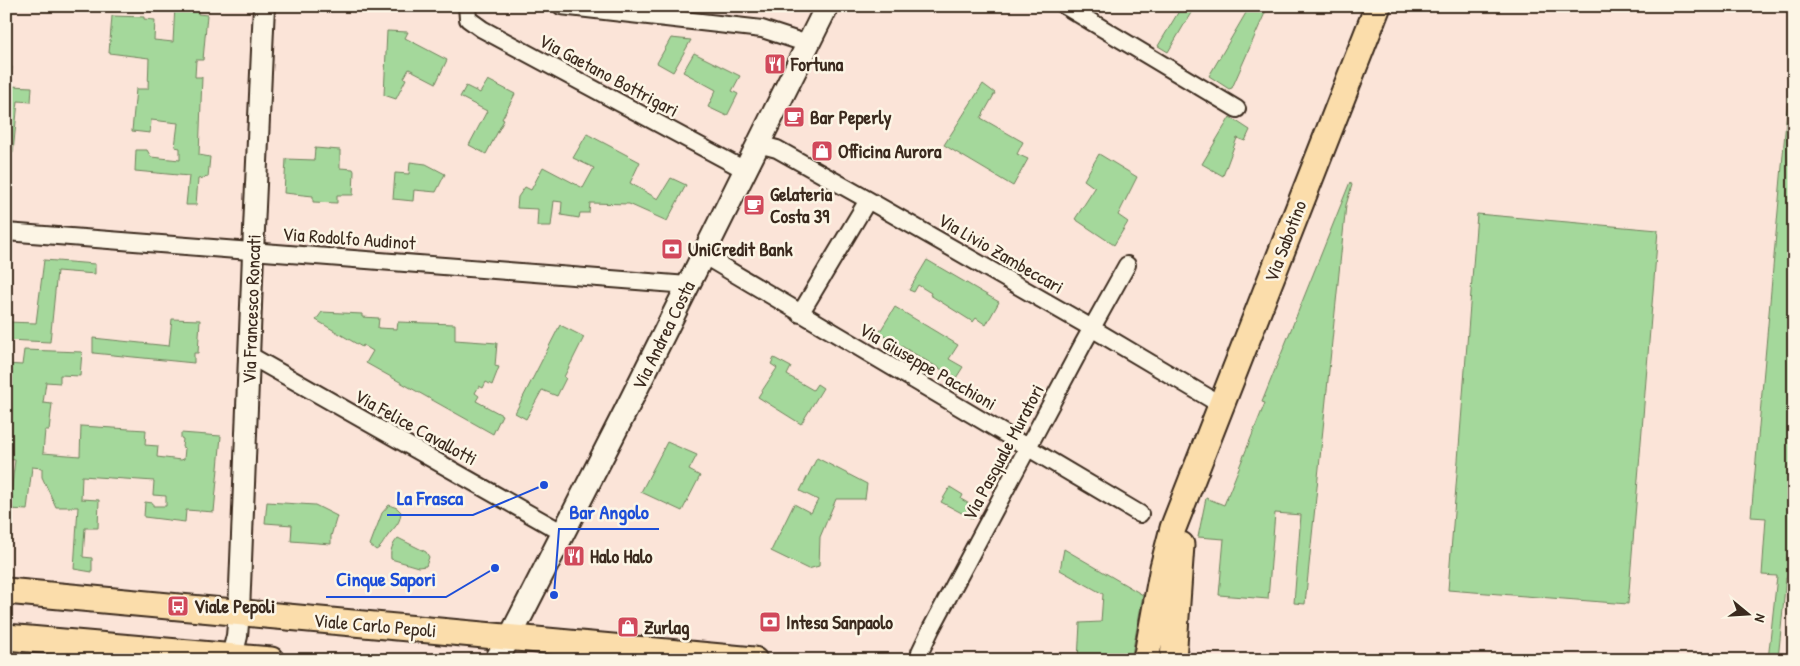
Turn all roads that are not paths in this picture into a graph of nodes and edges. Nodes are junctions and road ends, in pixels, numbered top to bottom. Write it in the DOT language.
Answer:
graph roads {
  1 [pos="264,6"];
  2 [pos="467,6"];
  3 [pos="561,6"];
  4 [pos="827,6"];
  5 [pos="1065,6"];
  6 [pos="1378,6"];
  7 [pos="808,44"];
  8 [pos="1237,108"];
  9 [pos="758,144"];
  10 [pos="745,170"];
  11 [pos="868,200"];
  12 [pos="6,232"];
  13 [pos="253,251"];
  14 [pos="703,255"];
  15 [pos="1127,265"];
  16 [pos="688,285"];
  17 [pos="800,314"];
  18 [pos="1092,328"];
  19 [pos="249,355"];
  20 [pos="1221,405"];
  21 [pos="1028,448"];
  22 [pos="1193,476"];
  23 [pos="1140,514"];
  24 [pos="563,533"];
  25 [pos="6,591"];
  26 [pos="240,612"];
  27 [pos="6,637"];
  28 [pos="510,637"];
  29 [pos="232,656"];
  30 [pos="272,660"];
  31 [pos="496,660"];
  32 [pos="754,660"];
  33 [pos="920,660"];
  34 [pos="1146,660"];
  35 [pos="1173,660"];
  1 -- 13 [label="street, Via Francesco Roncati"];
  2 -- 10 [label="street, Via Gaetano Bottrigari"];
  3 -- 7 [label="street"];
  4 -- 7 [label="main road, Via Andrea Costa"];
  5 -- 8 [label="street"];
  6 -- 20 [label="main road, Via Sabotino"];
  7 -- 9 [label="main road, Via Andrea Costa"];
  9 -- 10 [label="main road, Via Andrea Costa"];
  9 -- 11 [label="street, Via Livio Zambeccari"];
  10 -- 14 [label="main road, Via Andrea Costa"];
  11 -- 17 [label="street"];
  11 -- 18 [label="street, Via Livio Zambeccari"];
  12 -- 13 [label="street, Via Rodolfo Audinot"];
  13 -- 16 [label="street, Via Rodolfo Audinot"];
  13 -- 19 [label="street, Via Francesco Roncati"];
  14 -- 16 [label="main road, Via Andrea Costa"];
  14 -- 17 [label="street, Via Giuseppe Pacchioni"];
  15 -- 18 [label="street, Via Pasquale Muratori"];
  16 -- 24 [label="main road, Via Andrea Costa"];
  17 -- 21 [label="street, Via Giuseppe Pacchioni"];
  18 -- 20 [label="street, Via Livio Zambeccari"];
  18 -- 21 [label="street, Via Pasquale Muratori"];
  19 -- 24 [label="street, Via Felice Cavallotti"];
  19 -- 26 [label="street, Via Francesco Roncati"];
  20 -- 22 [label="main road, Via Sabotino"];
  21 -- 23 [label="street, Via Giuseppe Pacchioni"];
  21 -- 33 [label="street, Via Pasquale Muratori"];
  22 -- 34 [label="main road, Via Sabotino"];
  22 -- 35 [label="main road, Via Sabotino"];
  24 -- 28 [label="main road, Via Andrea Costa"];
  25 -- 26 [label="main road, Viale Carlo Pepoli"];
  26 -- 28 [label="main road, Viale Carlo Pepoli"];
  26 -- 29 [label="street"];
  27 -- 29 [label="main road"];
  28 -- 31 [label="main road, Via Andrea Costa"];
  28 -- 32 [label="main road, Viale Carlo Pepoli"];
  29 -- 30 [label="main road"];
}
